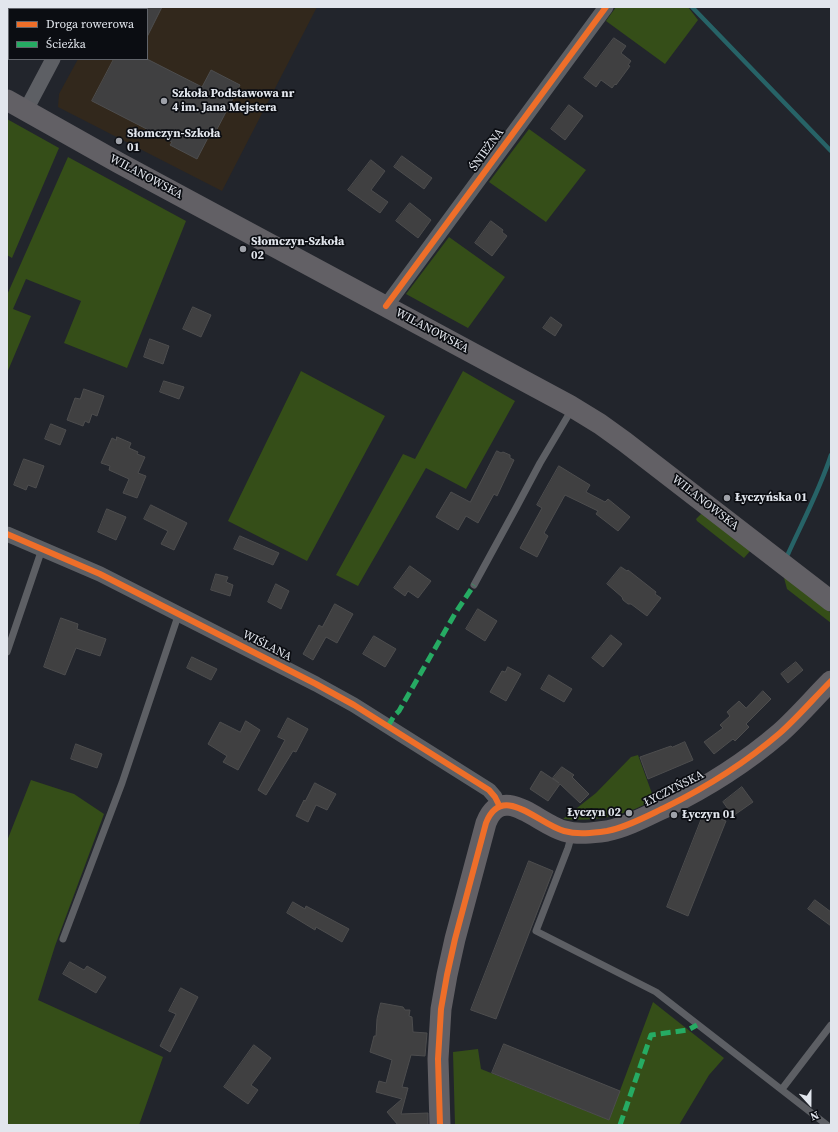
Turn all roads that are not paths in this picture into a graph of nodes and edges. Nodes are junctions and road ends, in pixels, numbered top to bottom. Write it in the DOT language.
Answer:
graph roads {
  1 [pos="606,7"];
  2 [pos="51,60"];
  3 [pos="7,100"];
  4 [pos="26,110"];
  5 [pos="386,306"];
  6 [pos="573,407"];
  7 [pos="7,534"];
  8 [pos="42,549"];
  9 [pos="474,585"];
  10 [pos="831,601"];
  11 [pos="178,613"];
  12 [pos="7,652"];
  13 [pos="831,681"];
  14 [pos="499,805"];
  15 [pos="572,832"];
  16 [pos="63,939"];
  17 [pos="831,1025"];
  18 [pos="782,1089"];
  19 [pos="440,1125"];
  20 [pos="827,1125"];
  1 -- 5 [label="street, ŚNIEŻNA"];
  2 -- 4 [label="street"];
  3 -- 4 [label="main road, WILANOWSKA"];
  4 -- 5 [label="main road, WILANOWSKA"];
  5 -- 6 [label="main road, WILANOWSKA"];
  6 -- 9 [label="lane"];
  6 -- 10 [label="main road, WILANOWSKA"];
  7 -- 8 [label="street, WIŚLANA"];
  8 -- 11 [label="street, WIŚLANA"];
  8 -- 12 [label="lane"];
  11 -- 14 [label="street, WIŚLANA"];
  11 -- 16 [label="lane"];
  13 -- 15 [label="main road, ŁYCZYŃSKA"];
  14 -- 15 [label="main road, ŁYCZYŃSKA"];
  14 -- 19 [label="main road"];
  15 -- 18 [label="lane"];
  17 -- 18 [label="lane"];
  18 -- 20 [label="lane"];
}
